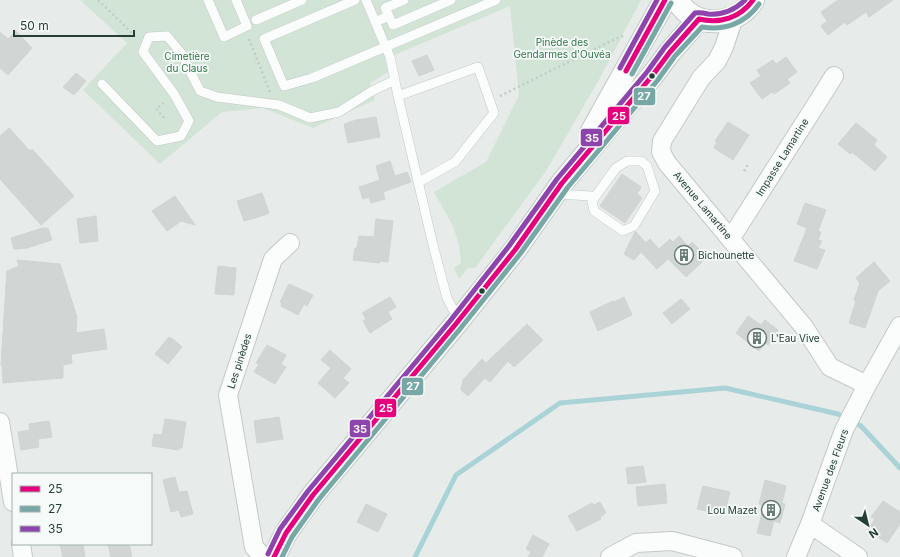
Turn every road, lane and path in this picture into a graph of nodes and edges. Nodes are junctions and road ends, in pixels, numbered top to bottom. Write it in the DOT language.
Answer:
graph roads {
  1 [pos="98,0"];
  2 [pos="208,0"];
  3 [pos="236,0"];
  4 [pos="302,0"];
  5 [pos="355,0"];
  6 [pos="366,0"];
  7 [pos="404,0"];
  8 [pos="451,0"];
  9 [pos="496,0"];
  10 [pos="665,0"];
  11 [pos="677,0"];
  12 [pos="753,0"];
  13 [pos="389,16"];
  14 [pos="734,17"];
  15 [pos="699,19"];
  16 [pos="256,20"];
  17 [pos="375,22"];
  18 [pos="244,27"];
  19 [pos="148,36"];
  20 [pos="645,37"];
  21 [pos="386,47"];
  22 [pos="834,76"];
  23 [pos="395,80"];
  24 [pos="102,84"];
  25 [pos="174,94"];
  26 [pos="398,96"];
  27 [pos="490,101"];
  28 [pos="275,104"];
  29 [pos="164,118"];
  30 [pos="655,161"];
  31 [pos="749,163"];
  32 [pos="744,171"];
  33 [pos="419,182"];
  34 [pos="559,188"];
  35 [pos="592,201"];
  36 [pos="730,238"];
  37 [pos="290,243"];
  38 [pos="459,321"];
  39 [pos="900,326"];
  40 [pos="867,385"];
  41 [pos="0,422"];
  42 [pos="12,496"];
  43 [pos="810,524"];
  44 [pos="20,545"];
  45 [pos="23,557"];
  46 [pos="263,557"];
  47 [pos="274,557"];
  48 [pos="610,557"];
  49 [pos="733,557"];
  50 [pos="796,557"];
  51 [pos="858,557"];
  1 -- 19 [label="path"];
  2 -- 18 [label="lane"];
  3 -- 18 [label="lane"];
  4 -- 16 [label="lane"];
  5 -- 21 [label="lane"];
  6 -- 17 [label="lane"];
  7 -- 13 [label="lane"];
  8 -- 13 [label="lane"];
  9 -- 21 [label="lane"];
  10 -- 20 [label="main road"];
  11 -- 15 [label="main road"];
  12 -- 14 [label="main road"];
  13 -- 17 [label="lane"];
  14 -- 15 [label="main road"];
  14 -- 30 [label="street"];
  15 -- 34 [label="main road"];
  17 -- 21 [label="lane"];
  18 -- 28 [label="path"];
  19 -- 25 [label="lane"];
  19 -- 28 [label="lane"];
  20 -- 27 [label="path"];
  20 -- 34 [label="main road"];
  21 -- 23 [label="lane"];
  22 -- 36 [label="street, Impasse Lamartine"];
  23 -- 26 [label="lane"];
  23 -- 28 [label="lane"];
  24 -- 25 [label="lane"];
  25 -- 29 [label="path"];
  26 -- 27 [label="lane"];
  26 -- 33 [label="lane"];
  27 -- 33 [label="lane"];
  30 -- 35 [label="lane"];
  30 -- 35 [label="lane"];
  30 -- 36 [label="street, Avenue Lamartine"];
  31 -- 32 [label="path"];
  33 -- 38 [label="lane"];
  34 -- 35 [label="lane"];
  34 -- 38 [label="main road"];
  36 -- 40 [label="street, Avenue Lamartine"];
  37 -- 46 [label="street, Les pinèdes"];
  38 -- 47 [label="main road"];
  39 -- 40 [label="street, Avenue des Fleurs"];
  40 -- 43 [label="street, Avenue des Fleurs"];
  41 -- 42 [label="street"];
  43 -- 50 [label="street, Avenue des Fleurs"];
  43 -- 51 [label="street"];
  44 -- 45 [label="street"];
  48 -- 49 [label="street"];
}
